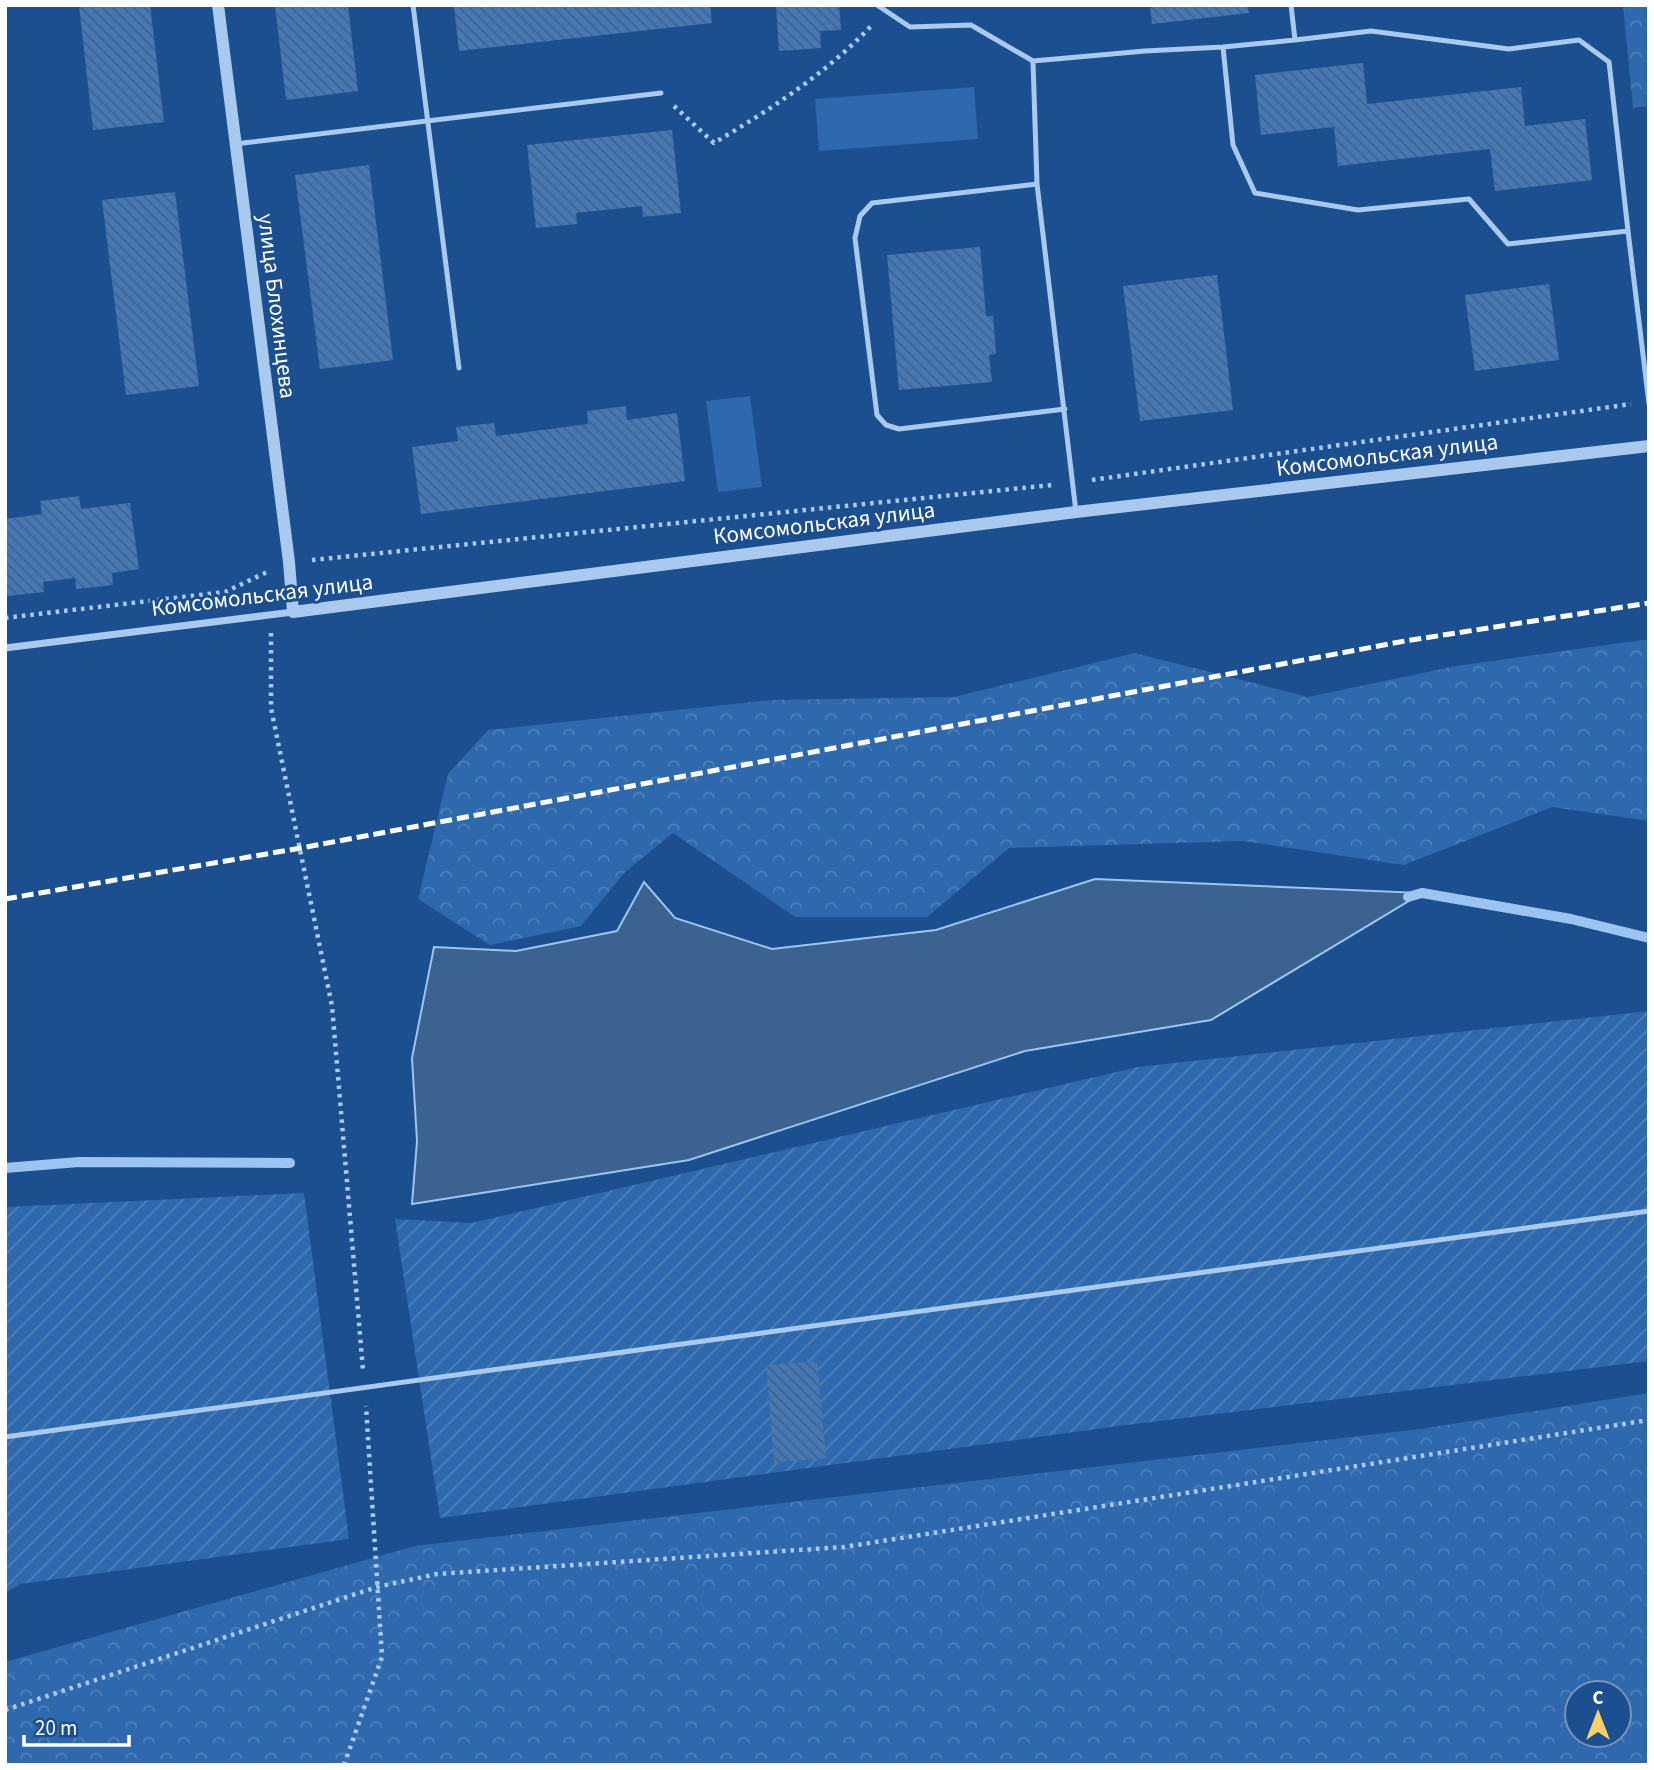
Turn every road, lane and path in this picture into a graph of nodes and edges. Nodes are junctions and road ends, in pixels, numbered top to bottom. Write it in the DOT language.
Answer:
graph roads {
  1 [pos="218,5"];
  2 [pos="413,5"];
  3 [pos="877,5"];
  4 [pos="1291,5"];
  5 [pos="886,11"];
  6 [pos="1295,40"];
  7 [pos="1223,47"];
  8 [pos="1032,61"];
  9 [pos="661,93"];
  10 [pos="428,121"];
  11 [pos="235,144"];
  12 [pos="1037,184"];
  13 [pos="1628,231"];
  14 [pos="459,368"];
  15 [pos="1649,403"];
  16 [pos="1065,409"];
  17 [pos="1649,446"];
  18 [pos="1074,482"];
  19 [pos="1076,512"];
  20 [pos="289,562"];
  21 [pos="293,612"];
  22 [pos="272,615"];
  23 [pos="5,618"];
  24 [pos="5,649"];
  25 [pos="1649,1211"];
  26 [pos="365,1387"];
  27 [pos="1649,1420"];
  28 [pos="5,1437"];
  29 [pos="377,1587"];
  30 [pos="5,1710"];
  31 [pos="344,1765"];
  1 -- 11 [label="street, улица Блохинцева"];
  2 -- 10 [label="lane"];
  3 -- 5 [label="lane"];
  4 -- 6 [label="lane"];
  5 -- 8 [label="lane"];
  5 -- 9 [label="path"];
  6 -- 7 [label="lane"];
  6 -- 13 [label="lane"];
  7 -- 8 [label="lane"];
  7 -- 13 [label="lane"];
  8 -- 12 [label="lane"];
  9 -- 10 [label="lane"];
  10 -- 11 [label="lane"];
  10 -- 14 [label="lane"];
  11 -- 20 [label="street, улица Блохинцева"];
  12 -- 16 [label="lane"];
  12 -- 16 [label="lane"];
  13 -- 15 [label="lane"];
  15 -- 18 [label="path"];
  16 -- 18 [label="lane"];
  17 -- 19 [label="street, Комсомольская улица"];
  18 -- 19 [label="lane"];
  18 -- 20 [label="path"];
  19 -- 21 [label="street, Комсомольская улица"];
  20 -- 21 [label="street, улица Блохинцева"];
  20 -- 23 [label="path"];
  21 -- 22 [label="street, Комсомольская улица"];
  22 -- 24 [label="street, Комсомольская улица"];
  22 -- 26 [label="path"];
  25 -- 26 [label="lane"];
  26 -- 28 [label="lane"];
  26 -- 29 [label="path"];
  27 -- 29 [label="path"];
  29 -- 30 [label="path"];
  29 -- 31 [label="path"];
}
